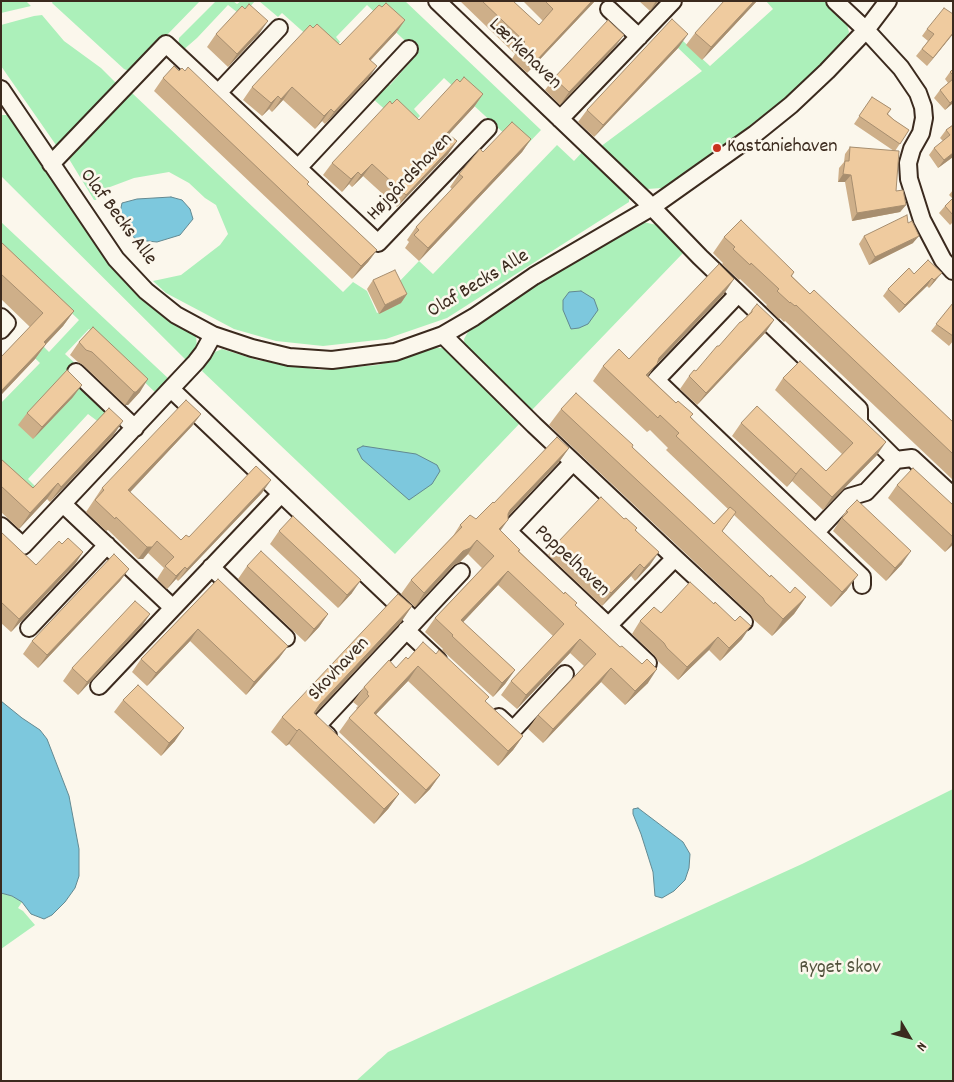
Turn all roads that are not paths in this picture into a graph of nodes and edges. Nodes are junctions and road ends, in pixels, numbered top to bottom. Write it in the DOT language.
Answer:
graph roads {
  1 [pos="436,1"];
  2 [pos="672,1"];
  3 [pos="835,1"];
  4 [pos="888,1"];
  5 [pos="609,9"];
  6 [pos="279,28"];
  7 [pos="866,30"];
  8 [pos="639,37"];
  9 [pos="410,49"];
  10 [pos="2,93"];
  11 [pos="218,93"];
  12 [pos="560,120"];
  13 [pos="488,128"];
  14 [pos="51,164"];
  15 [pos="298,168"];
  16 [pos="652,207"];
  17 [pos="953,271"];
  18 [pos="738,294"];
  19 [pos="1,317"];
  20 [pos="1,330"];
  21 [pos="213,335"];
  22 [pos="442,335"];
  23 [pos="76,372"];
  24 [pos="171,389"];
  25 [pos="135,428"];
  26 [pos="896,460"];
  27 [pos="573,462"];
  28 [pos="281,494"];
  29 [pos="953,496"];
  30 [pos="63,504"];
  31 [pos="1,526"];
  32 [pos="816,532"];
  33 [pos="107,545"];
  34 [pos="675,558"];
  35 [pos="211,567"];
  36 [pos="461,572"];
  37 [pos="862,585"];
  38 [pos="173,608"];
  39 [pos="744,622"];
  40 [pos="410,626"];
  41 [pos="608,626"];
  42 [pos="29,628"];
  43 [pos="286,638"];
  44 [pos="648,663"];
  45 [pos="449,670"];
  46 [pos="565,674"];
  47 [pos="99,686"];
  48 [pos="484,703"];
  49 [pos="338,746"];
  1 -- 12 [label="street, Lærkehaven"];
  2 -- 8 [label="street, Lærkehaven"];
  3 -- 7 [label="street"];
  4 -- 7 [label="street, Olaf Becks Alle"];
  5 -- 8 [label="street"];
  6 -- 11 [label="street"];
  7 -- 16 [label="street, Olaf Becks Alle"];
  7 -- 17 [label="street"];
  8 -- 12 [label="street, Lærkehaven"];
  9 -- 15 [label="street"];
  10 -- 14 [label="street, Olaf Becks Alle"];
  11 -- 14 [label="street, Højgårdshaven"];
  11 -- 15 [label="street, Højgårdshaven"];
  12 -- 16 [label="street, Lærkehaven"];
  13 -- 15 [label="street, Højgårdshaven"];
  14 -- 21 [label="street, Olaf Becks Alle"];
  16 -- 18 [label="street"];
  16 -- 22 [label="street, Olaf Becks Alle"];
  18 -- 26 [label="street"];
  18 -- 32 [label="street"];
  19 -- 20 [label="street"];
  21 -- 22 [label="street, Olaf Becks Alle"];
  21 -- 24 [label="street"];
  22 -- 27 [label="street"];
  23 -- 25 [label="street"];
  24 -- 25 [label="street"];
  24 -- 28 [label="street"];
  25 -- 30 [label="street"];
  26 -- 29 [label="street"];
  26 -- 32 [label="street"];
  27 -- 34 [label="street"];
  27 -- 41 [label="street, Poppelhaven"];
  28 -- 35 [label="street"];
  28 -- 40 [label="street"];
  30 -- 31 [label="street"];
  30 -- 33 [label="street"];
  32 -- 37 [label="street"];
  33 -- 38 [label="street"];
  33 -- 42 [label="street"];
  34 -- 39 [label="street"];
  34 -- 41 [label="street, Poppelhaven"];
  35 -- 38 [label="street"];
  35 -- 43 [label="street"];
  36 -- 40 [label="street, Skovhaven"];
  38 -- 47 [label="street"];
  40 -- 45 [label="street"];
  40 -- 49 [label="street, Skovhaven"];
  41 -- 44 [label="street, Poppelhaven"];
  46 -- 48 [label="street"];
}
